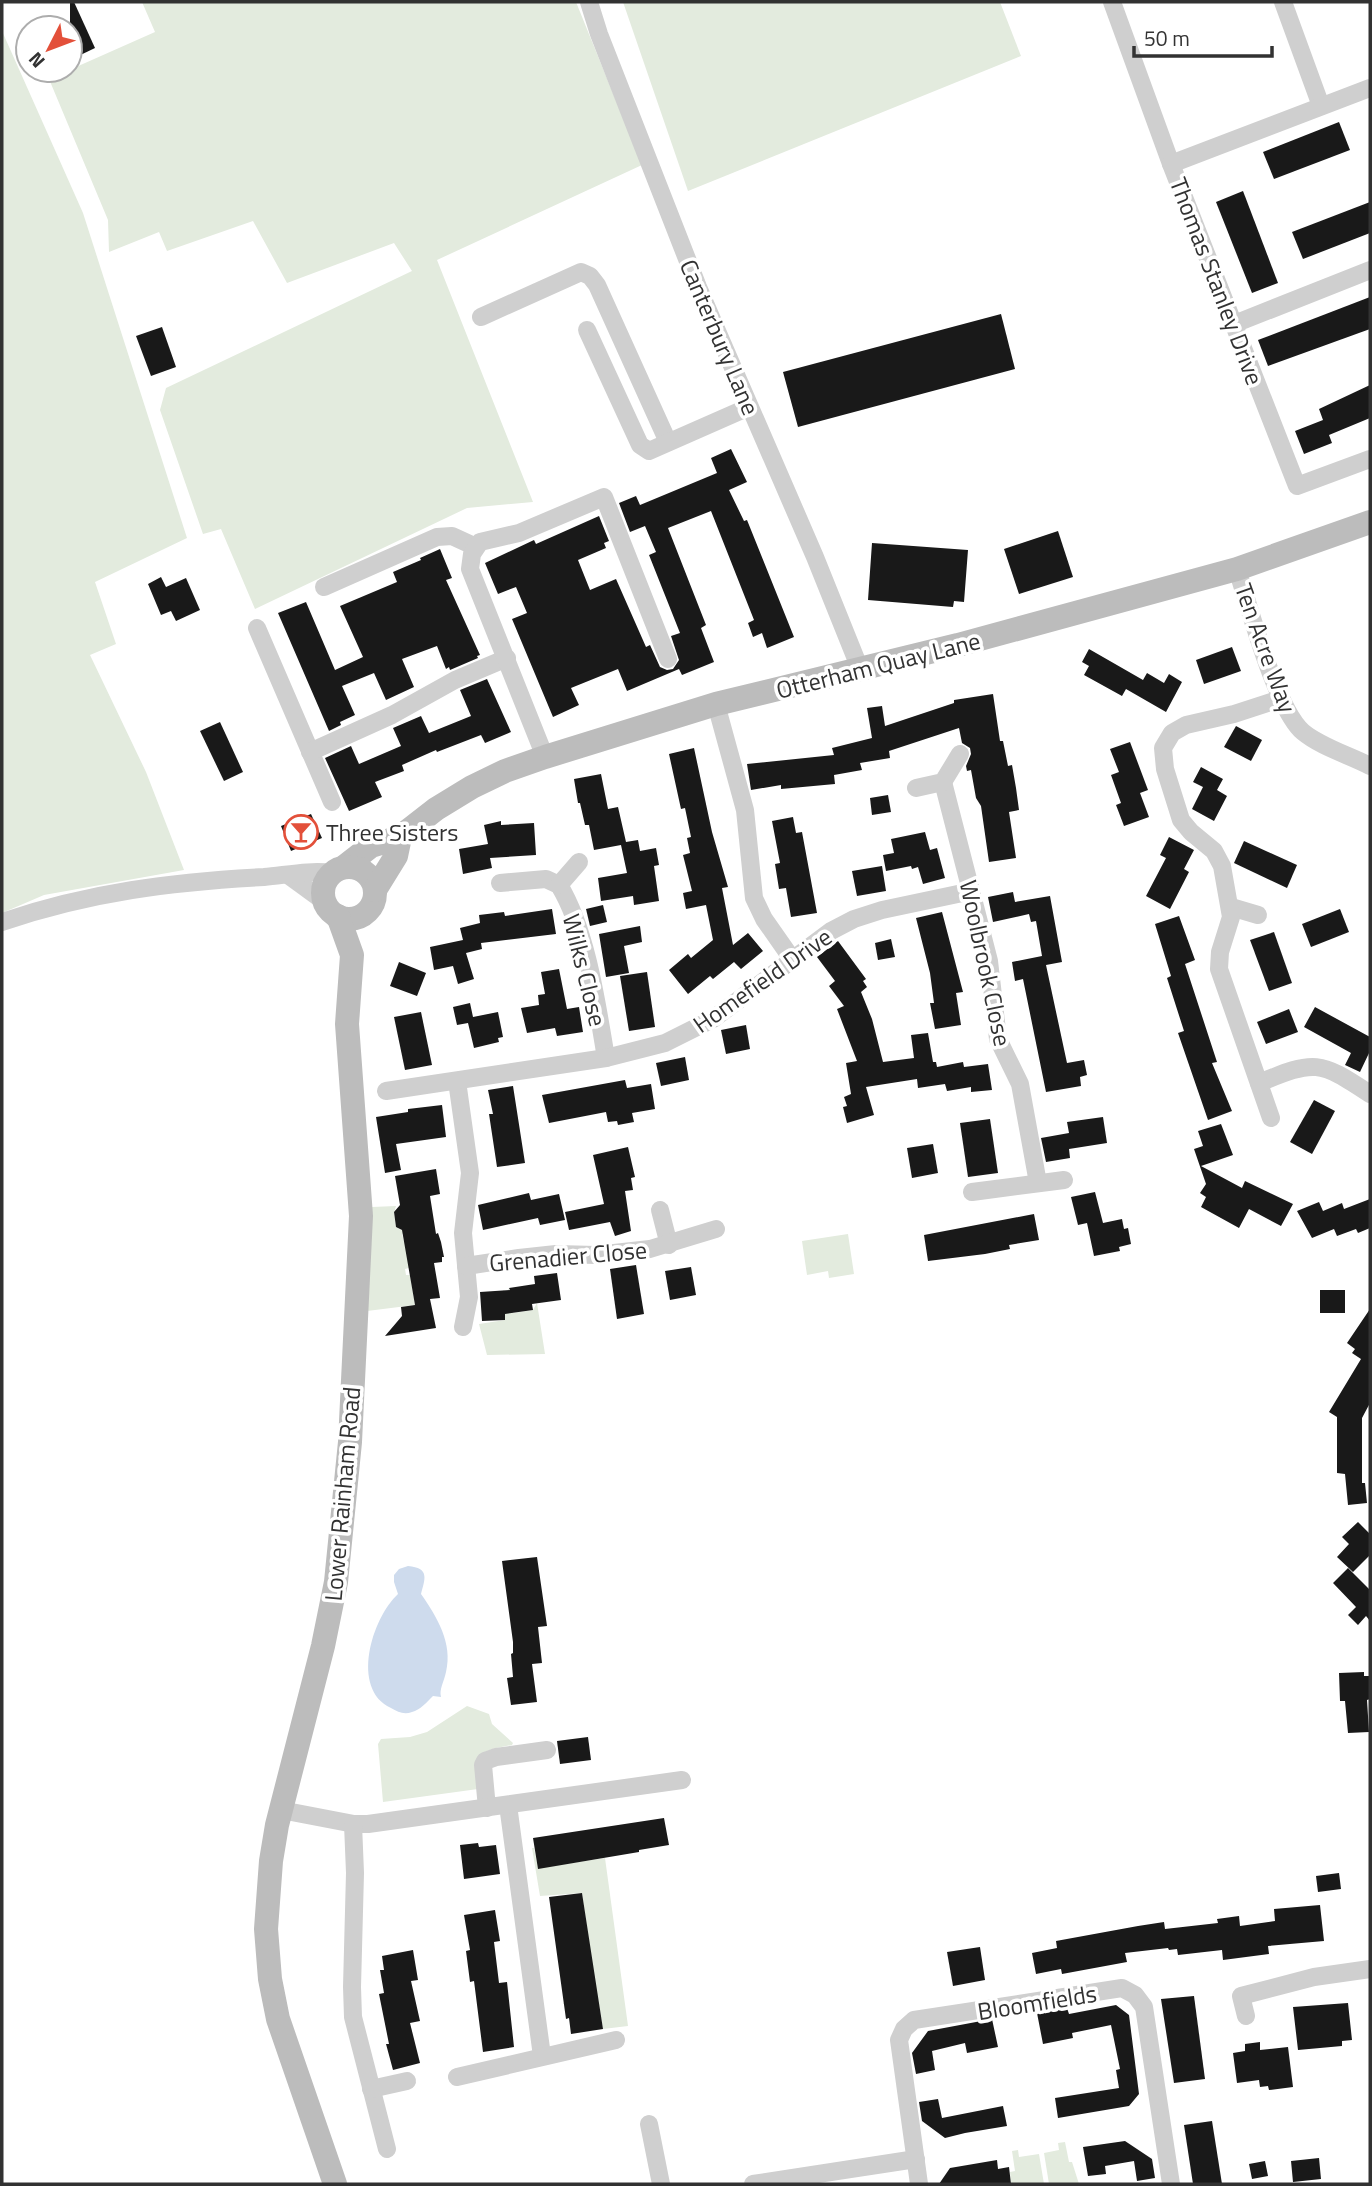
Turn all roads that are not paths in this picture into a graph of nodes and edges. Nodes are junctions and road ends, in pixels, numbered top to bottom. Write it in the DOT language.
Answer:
graph roads {
  1 [pos="589,2"];
  2 [pos="1112,2"];
  3 [pos="1283,2"];
  4 [pos="1370,88"];
  5 [pos="1321,106"];
  6 [pos="1171,164"];
  7 [pos="1370,270"];
  8 [pos="481,317"];
  9 [pos="1234,324"];
  10 [pos="587,330"];
  11 [pos="748,407"];
  12 [pos="668,442"];
  13 [pos="1370,459"];
  14 [pos="1370,522"];
  15 [pos="476,547"];
  16 [pos="1237,569"];
  17 [pos="324,587"];
  18 [pos="257,628"];
  19 [pos="507,658"];
  20 [pos="668,659"];
  21 [pos="860,669"];
  22 [pos="1280,699"];
  23 [pos="716,705"];
  24 [pos="310,752"];
  25 [pos="960,754"];
  26 [pos="545,757"];
  27 [pos="1370,766"];
  28 [pos="943,782"];
  29 [pos="916,788"];
  30 [pos="332,802"];
  31 [pos="400,837"];
  32 [pos="579,862"];
  33 [pos="338,870"];
  34 [pos="288,875"];
  35 [pos="500,883"];
  36 [pos="559,885"];
  37 [pos="972,891"];
  38 [pos="372,900"];
  39 [pos="1231,907"];
  40 [pos="332,909"];
  41 [pos="1258,915"];
  42 [pos="2,922"];
  43 [pos="352,955"];
  44 [pos="792,959"];
  45 [pos="606,1058"];
  46 [pos="457,1080"];
  47 [pos="1259,1083"];
  48 [pos="386,1091"];
  49 [pos="1370,1094"];
  50 [pos="1271,1118"];
  51 [pos="1064,1180"];
  52 [pos="1038,1183"];
  53 [pos="972,1192"];
  54 [pos="660,1210"];
  55 [pos="716,1229"];
  56 [pos="669,1245"];
  57 [pos="466,1266"];
  58 [pos="463,1327"];
  59 [pos="547,1750"];
  60 [pos="682,1780"];
  61 [pos="508,1805"];
  62 [pos="487,1808"];
  63 [pos="281,1810"];
  64 [pos="353,1824"];
  65 [pos="1370,1969"];
  66 [pos="1246,2016"];
  67 [pos="616,2040"];
  68 [pos="542,2056"];
  69 [pos="457,2077"];
  70 [pos="407,2081"];
  71 [pos="372,2089"];
  72 [pos="649,2124"];
  73 [pos="387,2149"];
  74 [pos="916,2159"];
  75 [pos="335,2184"];
  76 [pos="661,2184"];
  77 [pos="753,2184"];
  78 [pos="919,2184"];
  79 [pos="1171,2184"];
  1 -- 11 [label="street, Canterbury Lane"];
  2 -- 6 [label="street"];
  3 -- 5 [label="street"];
  4 -- 5 [label="street, Thomas Stanley Drive"];
  5 -- 6 [label="street, Thomas Stanley Drive"];
  6 -- 9 [label="street, Thomas Stanley Drive"];
  7 -- 9 [label="street"];
  8 -- 12 [label="street"];
  9 -- 13 [label="street, Thomas Stanley Drive"];
  10 -- 12 [label="street"];
  11 -- 12 [label="street"];
  11 -- 21 [label="street, Canterbury Lane"];
  14 -- 16 [label="street, Otterham Quay Lane"];
  15 -- 17 [label="street"];
  15 -- 19 [label="street"];
  15 -- 20 [label="street"];
  16 -- 21 [label="street, Otterham Quay Lane"];
  16 -- 22 [label="street, Ten Acre Way"];
  18 -- 24 [label="street"];
  19 -- 24 [label="street"];
  19 -- 26 [label="street"];
  21 -- 23 [label="street, Otterham Quay Lane"];
  22 -- 27 [label="street, Ten Acre Way"];
  22 -- 39 [label="street"];
  23 -- 26 [label="street, Otterham Quay Lane"];
  23 -- 44 [label="street"];
  24 -- 30 [label="street"];
  25 -- 28 [label="street"];
  26 -- 31 [label="street, Otterham Quay Lane"];
  28 -- 29 [label="street"];
  28 -- 37 [label="street, Woolbrook Close"];
  31 -- 33 [label="street, Otterham Quay Lane"];
  31 -- 38 [label="street"];
  32 -- 36 [label="street, Wilks Close"];
  33 -- 34 [label="street"];
  33 -- 38 [label="street"];
  33 -- 40 [label="street"];
  34 -- 40 [label="street"];
  34 -- 42 [label="street"];
  35 -- 36 [label="street, Wilks Close"];
  36 -- 45 [label="street, Wilks Close"];
  37 -- 44 [label="street, Homefield Drive"];
  37 -- 52 [label="street, Woolbrook Close"];
  38 -- 40 [label="street"];
  38 -- 43 [label="street, Lower Rainham Road"];
  39 -- 41 [label="street"];
  39 -- 47 [label="street"];
  40 -- 43 [label="street, Lower Rainham Road"];
  43 -- 63 [label="street, Lower Rainham Road"];
  44 -- 45 [label="street, Homefield Drive"];
  45 -- 46 [label="street, Homefield Drive"];
  46 -- 48 [label="street, Homefield Drive"];
  46 -- 57 [label="street, Grenadier Close"];
  47 -- 49 [label="street"];
  47 -- 50 [label="street"];
  51 -- 52 [label="street"];
  52 -- 53 [label="street"];
  54 -- 56 [label="street, Grenadier Close"];
  55 -- 56 [label="street, Grenadier Close"];
  56 -- 57 [label="street, Grenadier Close"];
  57 -- 58 [label="street, Grenadier Close"];
  59 -- 62 [label="street"];
  60 -- 61 [label="street"];
  61 -- 62 [label="street"];
  61 -- 68 [label="street"];
  62 -- 64 [label="street"];
  63 -- 64 [label="street"];
  63 -- 75 [label="street, Lower Rainham Road"];
  64 -- 71 [label="street"];
  65 -- 66 [label="street"];
  67 -- 68 [label="street"];
  68 -- 69 [label="street"];
  70 -- 71 [label="street"];
  71 -- 73 [label="street"];
  72 -- 76 [label="street"];
  74 -- 77 [label="street"];
  74 -- 78 [label="street, Bloomfields"];
  74 -- 79 [label="street, Bloomfields"];
}
